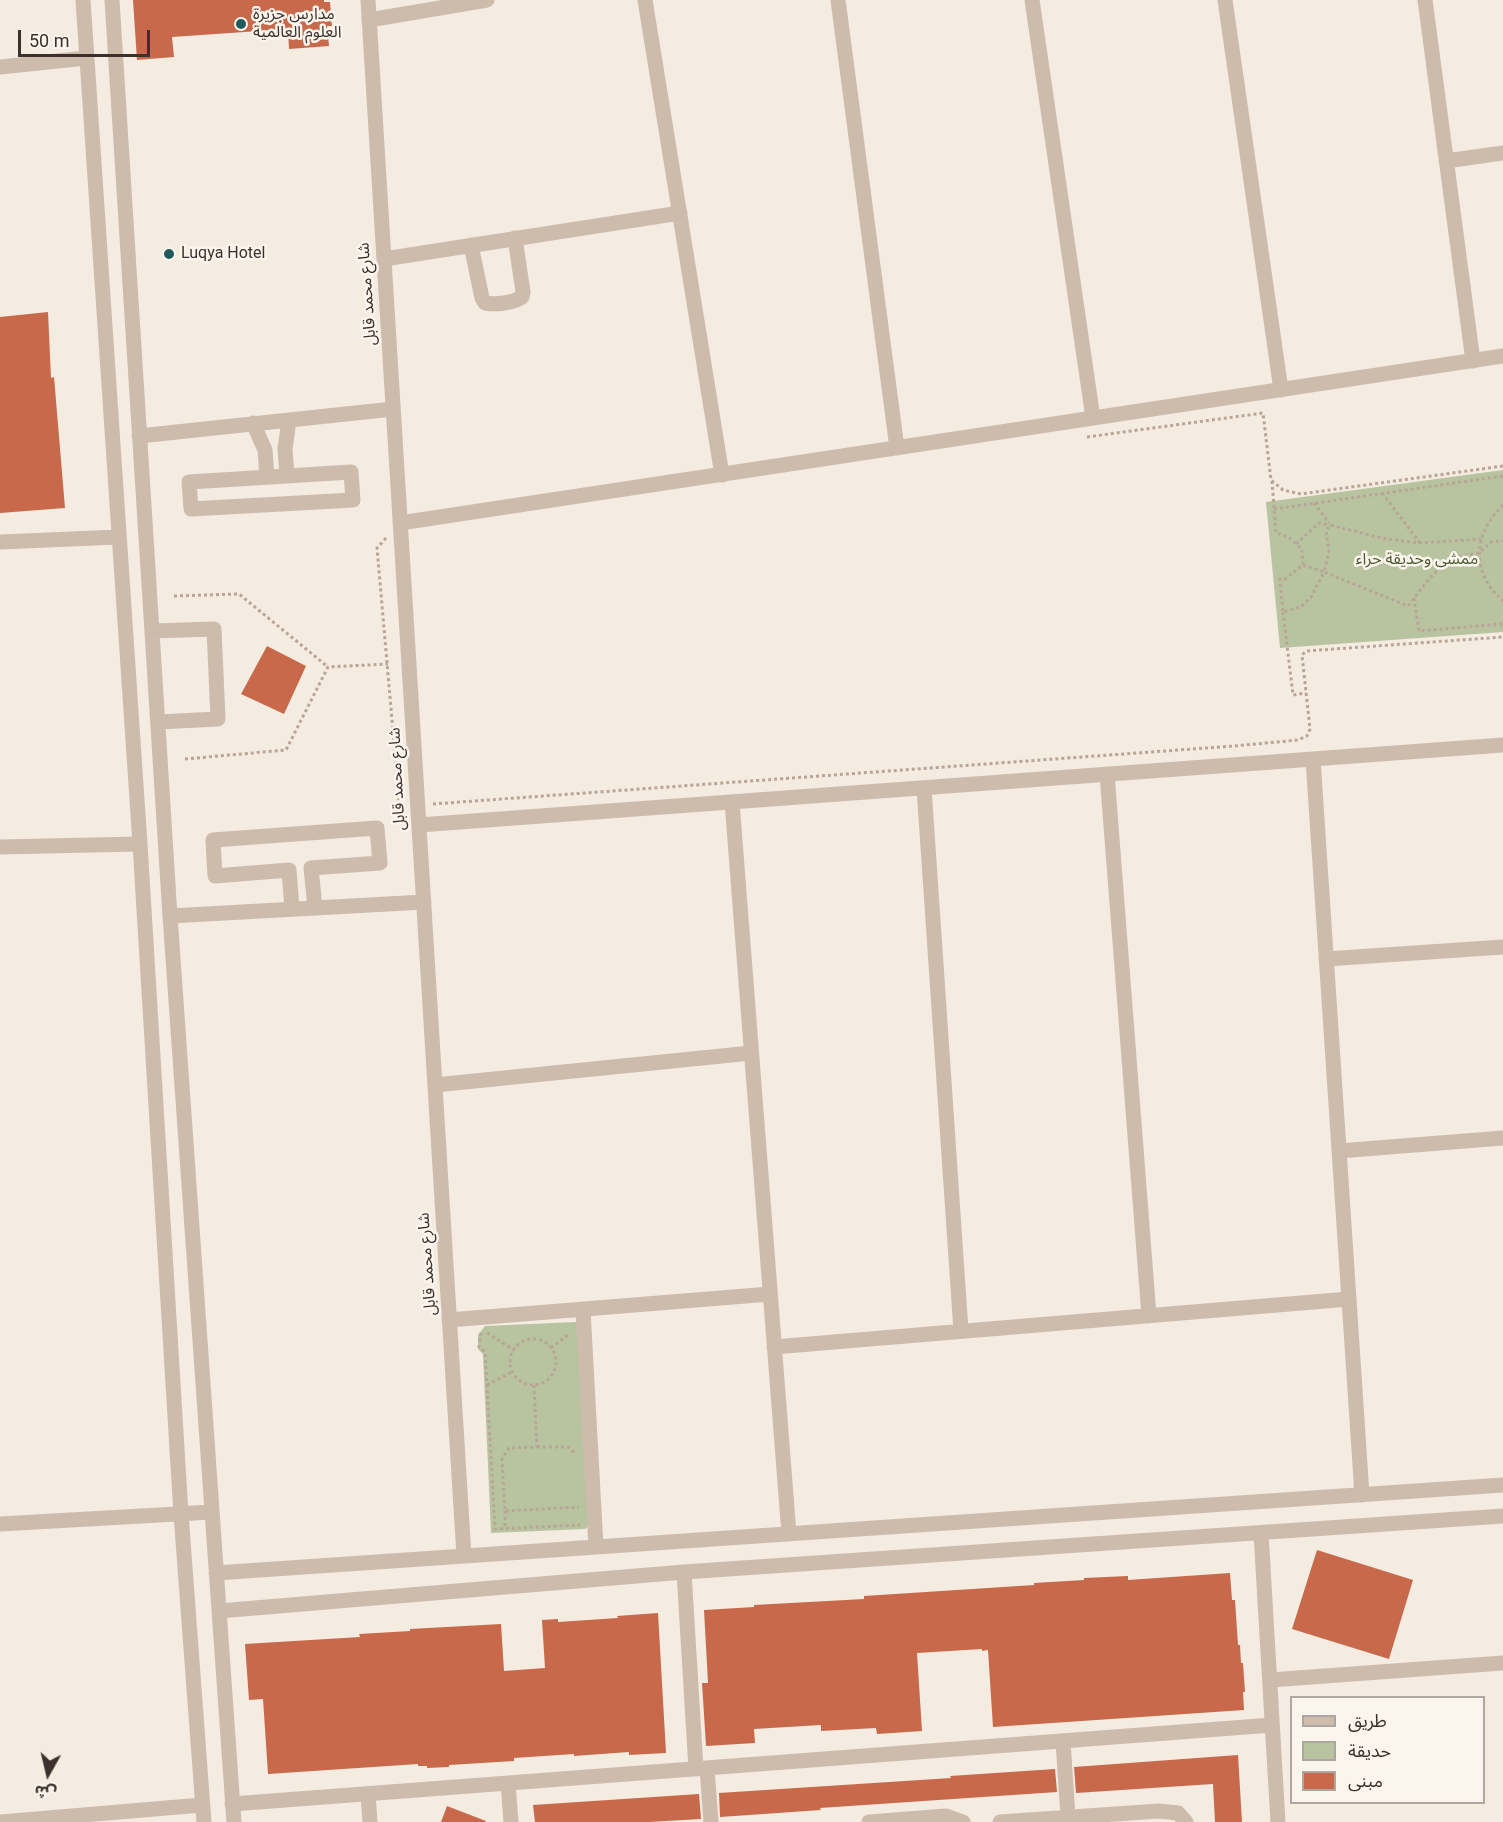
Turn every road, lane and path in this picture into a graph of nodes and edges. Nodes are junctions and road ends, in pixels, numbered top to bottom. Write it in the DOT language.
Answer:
graph roads {
  1 [pos="83,0"];
  2 [pos="112,0"];
  3 [pos="368,0"];
  4 [pos="487,0"];
  5 [pos="645,0"];
  6 [pos="838,0"];
  7 [pos="1032,0"];
  8 [pos="1225,0"];
  9 [pos="1425,0"];
  10 [pos="369,20"];
  11 [pos="86,58"];
  12 [pos="0,68"];
  13 [pos="1503,153"];
  14 [pos="1446,161"];
  15 [pos="680,213"];
  16 [pos="515,238"];
  17 [pos="126,244"];
  18 [pos="471,245"];
  19 [pos="99,247"];
  20 [pos="384,259"];
  21 [pos="1503,356"];
  22 [pos="1473,361"];
  23 [pos="1281,390"];
  24 [pos="393,409"];
  25 [pos="1093,418"];
  26 [pos="288,420"];
  27 [pos="253,423"];
  28 [pos="139,435"];
  29 [pos="1087,437"];
  30 [pos="897,448"];
  31 [pos="1503,466"];
  32 [pos="722,475"];
  33 [pos="287,476"];
  34 [pos="1503,476"];
  35 [pos="267,477"];
  36 [pos="1272,481"];
  37 [pos="1382,493"];
  38 [pos="1314,503"];
  39 [pos="1503,504"];
  40 [pos="1274,509"];
  41 [pos="1330,525"];
  42 [pos="397,529"];
  43 [pos="118,537"];
  44 [pos="1481,539"];
  45 [pos="0,542"];
  46 [pos="1503,542"];
  47 [pos="1420,543"];
  48 [pos="1296,544"];
  49 [pos="1479,554"];
  50 [pos="1303,565"];
  51 [pos="1324,572"];
  52 [pos="174,596"];
  53 [pos="1414,598"];
  54 [pos="1503,601"];
  55 [pos="1283,612"];
  56 [pos="1503,624"];
  57 [pos="152,631"];
  58 [pos="1503,637"];
  59 [pos="388,664"];
  60 [pos="328,667"];
  61 [pos="1306,693"];
  62 [pos="158,722"];
  63 [pos="1503,745"];
  64 [pos="185,759"];
  65 [pos="1313,759"];
  66 [pos="1107,774"];
  67 [pos="924,788"];
  68 [pos="732,802"];
  69 [pos="429,804"];
  70 [pos="400,806"];
  71 [pos="419,825"];
  72 [pos="140,844"];
  73 [pos="0,847"];
  74 [pos="311,868"];
  75 [pos="289,870"];
  76 [pos="424,902"];
  77 [pos="315,908"];
  78 [pos="292,909"];
  79 [pos="170,916"];
  80 [pos="1503,947"];
  81 [pos="1326,959"];
  82 [pos="751,1053"];
  83 [pos="435,1085"];
  84 [pos="1503,1138"];
  85 [pos="1339,1151"];
  86 [pos="770,1294"];
  87 [pos="1349,1299"];
  88 [pos="583,1310"];
  89 [pos="1149,1316"];
  90 [pos="449,1320"];
  91 [pos="577,1327"];
  92 [pos="961,1331"];
  93 [pos="532,1332"];
  94 [pos="532,1340"];
  95 [pos="774,1347"];
  96 [pos="550,1348"];
  97 [pos="514,1350"];
  98 [pos="512,1372"];
  99 [pos="487,1385"];
  100 [pos="534,1385"];
  101 [pos="537,1447"];
  102 [pos="577,1456"];
  103 [pos="502,1459"];
  104 [pos="492,1460"];
  105 [pos="1503,1485"];
  106 [pos="1362,1495"];
  107 [pos="579,1497"];
  108 [pos="505,1511"];
  109 [pos="212,1512"];
  110 [pos="181,1514"];
  111 [pos="1503,1516"];
  112 [pos="0,1524"];
  113 [pos="584,1525"];
  114 [pos="505,1529"];
  115 [pos="1261,1533"];
  116 [pos="789,1534"];
  117 [pos="596,1547"];
  118 [pos="464,1556"];
  119 [pos="684,1572"];
  120 [pos="216,1573"];
  121 [pos="219,1611"];
  122 [pos="1503,1663"];
  123 [pos="1270,1680"];
  124 [pos="1272,1725"];
  125 [pos="1063,1742"];
  126 [pos="701,1769"];
  127 [pos="508,1783"];
  128 [pos="368,1794"];
  129 [pos="232,1804"];
  130 [pos="202,1805"];
  131 [pos="122,1816"];
  132 [pos="1068,1816"];
  133 [pos="0,1822"];
  134 [pos="204,1822"];
  135 [pos="234,1822"];
  136 [pos="370,1822"];
  137 [pos="511,1822"];
  138 [pos="711,1822"];
  139 [pos="869,1822"];
  140 [pos="963,1822"];
  141 [pos="1000,1822"];
  142 [pos="1186,1822"];
  143 [pos="1278,1822"];
  1 -- 11 [label="street"];
  2 -- 17 [label="street"];
  3 -- 10 [label="street, شارع محمد قابل"];
  4 -- 10 [label="street"];
  5 -- 15 [label="street"];
  6 -- 30 [label="street"];
  7 -- 25 [label="street"];
  8 -- 23 [label="street"];
  9 -- 14 [label="street"];
  10 -- 20 [label="street, شارع محمد قابل"];
  11 -- 12 [label="street"];
  11 -- 19 [label="street"];
  13 -- 14 [label="street"];
  14 -- 22 [label="street"];
  15 -- 16 [label="street"];
  15 -- 32 [label="street"];
  16 -- 18 [label="street"];
  16 -- 18 [label="street"];
  17 -- 19 [label="street"];
  17 -- 28 [label="street"];
  18 -- 20 [label="street"];
  19 -- 43 [label="street"];
  20 -- 24 [label="street, شارع محمد قابل"];
  21 -- 22 [label="street"];
  22 -- 23 [label="street"];
  23 -- 25 [label="street"];
  24 -- 26 [label="street"];
  24 -- 42 [label="street, شارع محمد قابل"];
  25 -- 30 [label="street"];
  26 -- 27 [label="street"];
  26 -- 33 [label="street"];
  27 -- 28 [label="street"];
  27 -- 35 [label="street"];
  28 -- 57 [label="street"];
  29 -- 36 [label="path"];
  30 -- 32 [label="street"];
  31 -- 36 [label="path"];
  32 -- 42 [label="street"];
  33 -- 35 [label="street"];
  33 -- 35 [label="street"];
  34 -- 37 [label="path"];
  36 -- 40 [label="path"];
  37 -- 38 [label="path"];
  37 -- 47 [label="path"];
  38 -- 40 [label="path"];
  38 -- 41 [label="path"];
  39 -- 44 [label="path"];
  40 -- 48 [label="path"];
  41 -- 47 [label="path"];
  41 -- 48 [label="path"];
  41 -- 51 [label="path"];
  42 -- 59 [label="path"];
  42 -- 71 [label="street, شارع محمد قابل"];
  43 -- 45 [label="street"];
  43 -- 72 [label="street"];
  44 -- 47 [label="path"];
  44 -- 49 [label="path"];
  46 -- 49 [label="path"];
  48 -- 50 [label="path"];
  49 -- 53 [label="path"];
  49 -- 54 [label="path"];
  50 -- 51 [label="path"];
  50 -- 55 [label="path"];
  51 -- 53 [label="path"];
  51 -- 55 [label="path"];
  52 -- 60 [label="path"];
  53 -- 56 [label="path"];
  55 -- 61 [label="path"];
  57 -- 62 [label="street"];
  57 -- 62 [label="street"];
  58 -- 61 [label="path"];
  59 -- 60 [label="path"];
  59 -- 70 [label="path"];
  60 -- 64 [label="path"];
  61 -- 69 [label="path"];
  62 -- 79 [label="street"];
  63 -- 65 [label="street"];
  65 -- 66 [label="street"];
  65 -- 81 [label="street"];
  66 -- 67 [label="street"];
  66 -- 89 [label="street"];
  67 -- 68 [label="street"];
  67 -- 92 [label="street"];
  68 -- 71 [label="street"];
  68 -- 82 [label="street"];
  71 -- 76 [label="street, شارع محمد قابل"];
  72 -- 73 [label="street"];
  72 -- 110 [label="street"];
  74 -- 75 [label="street"];
  74 -- 75 [label="street"];
  74 -- 77 [label="street"];
  75 -- 78 [label="street"];
  76 -- 77 [label="street"];
  76 -- 83 [label="street, شارع محمد قابل"];
  77 -- 78 [label="street"];
  78 -- 79 [label="street"];
  79 -- 109 [label="street"];
  80 -- 81 [label="street"];
  81 -- 85 [label="street"];
  82 -- 83 [label="street"];
  82 -- 86 [label="street"];
  83 -- 90 [label="street, شارع محمد قابل"];
  84 -- 85 [label="street"];
  85 -- 87 [label="street"];
  86 -- 88 [label="street"];
  86 -- 95 [label="street"];
  87 -- 89 [label="street"];
  87 -- 106 [label="street"];
  88 -- 90 [label="street"];
  88 -- 117 [label="street"];
  89 -- 92 [label="street"];
  90 -- 118 [label="street, شارع محمد قابل"];
  91 -- 96 [label="path"];
  92 -- 95 [label="street"];
  93 -- 94 [label="path"];
  94 -- 96 [label="path"];
  94 -- 97 [label="path"];
  95 -- 116 [label="street"];
  96 -- 100 [label="path"];
  97 -- 98 [label="path"];
  97 -- 99 [label="path"];
  98 -- 99 [label="path"];
  98 -- 100 [label="path"];
  99 -- 104 [label="path"];
  100 -- 101 [label="path"];
  101 -- 102 [label="path"];
  101 -- 103 [label="path"];
  103 -- 104 [label="path"];
  103 -- 108 [label="path"];
  104 -- 114 [label="path"];
  105 -- 106 [label="street"];
  106 -- 116 [label="street"];
  107 -- 108 [label="path"];
  108 -- 114 [label="path"];
  109 -- 110 [label="street"];
  109 -- 120 [label="street"];
  110 -- 112 [label="street"];
  110 -- 130 [label="street"];
  111 -- 115 [label="street"];
  113 -- 114 [label="path"];
  115 -- 119 [label="street"];
  115 -- 123 [label="street"];
  116 -- 117 [label="street"];
  117 -- 118 [label="street"];
  118 -- 120 [label="street"];
  119 -- 121 [label="street"];
  119 -- 126 [label="street"];
  120 -- 121 [label="street"];
  121 -- 129 [label="street"];
  122 -- 123 [label="street"];
  123 -- 124 [label="street"];
  124 -- 125 [label="street"];
  124 -- 143 [label="street"];
  125 -- 126 [label="street"];
  125 -- 132 [label="street"];
  126 -- 127 [label="street"];
  126 -- 138 [label="street"];
  127 -- 128 [label="street"];
  127 -- 137 [label="street"];
  128 -- 129 [label="street"];
  128 -- 136 [label="street"];
  129 -- 135 [label="street"];
  130 -- 131 [label="street"];
  130 -- 134 [label="street"];
  131 -- 133 [label="street"];
  132 -- 141 [label="street"];
  132 -- 142 [label="street"];
  139 -- 140 [label="street"];
}
